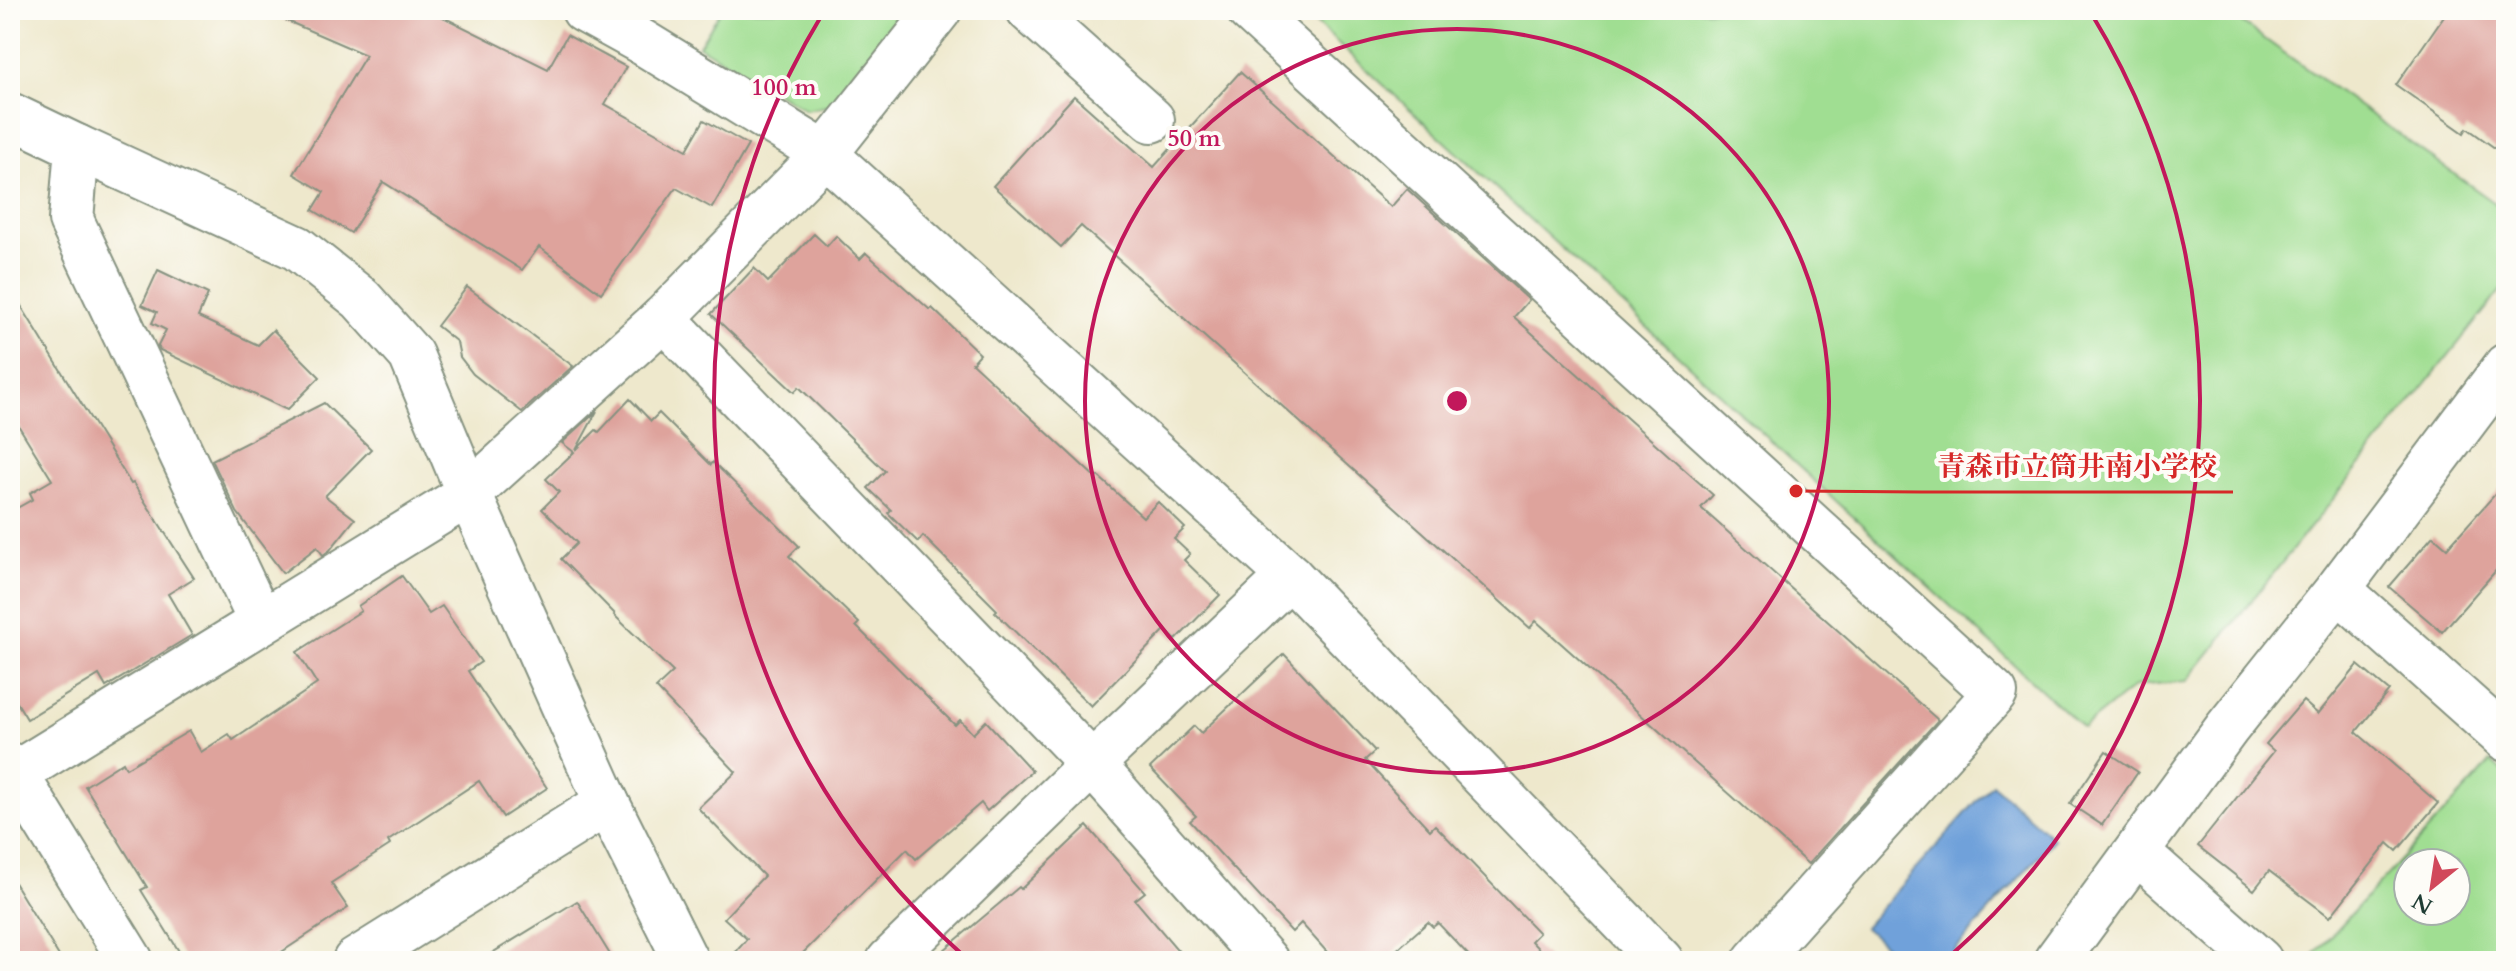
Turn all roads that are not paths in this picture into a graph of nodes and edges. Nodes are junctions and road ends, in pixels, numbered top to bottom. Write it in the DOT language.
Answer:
graph roads {
  1 [pos="584,10"];
  2 [pos="939,10"];
  3 [pos="1029,10"];
  4 [pos="1249,10"];
  5 [pos="10,115"];
  6 [pos="1152,120"];
  7 [pos="77,147"];
  8 [pos="825,154"];
  9 [pos="663,318"];
  10 [pos="2506,366"];
  11 [pos="469,494"];
  12 [pos="1290,576"];
  13 [pos="2338,589"];
  14 [pos="261,622"];
  15 [pos="2506,739"];
  16 [pos="1092,764"];
  17 [pos="12,772"];
  18 [pos="607,803"];
  19 [pos="2137,852"];
  20 [pos="898,958"];
  21 [pos="131,961"];
  22 [pos="355,961"];
  23 [pos="686,961"];
  24 [pos="1266,961"];
  25 [pos="1661,961"];
  26 [pos="1755,961"];
  27 [pos="2056,961"];
  28 [pos="2260,961"];
  1 -- 8 [label="street"];
  2 -- 8 [label="street"];
  3 -- 6 [label="street"];
  4 -- 26 [label="street"];
  5 -- 7 [label="street"];
  7 -- 11 [label="street"];
  7 -- 14 [label="street"];
  8 -- 9 [label="street"];
  8 -- 12 [label="street"];
  9 -- 11 [label="street"];
  9 -- 16 [label="street"];
  10 -- 13 [label="street"];
  11 -- 14 [label="street"];
  11 -- 18 [label="street"];
  12 -- 16 [label="street"];
  12 -- 25 [label="street"];
  13 -- 15 [label="street"];
  13 -- 19 [label="street"];
  14 -- 17 [label="street"];
  16 -- 20 [label="street"];
  16 -- 24 [label="street"];
  17 -- 21 [label="street"];
  18 -- 22 [label="street"];
  18 -- 23 [label="street"];
  19 -- 27 [label="street"];
  19 -- 28 [label="street"];
}
